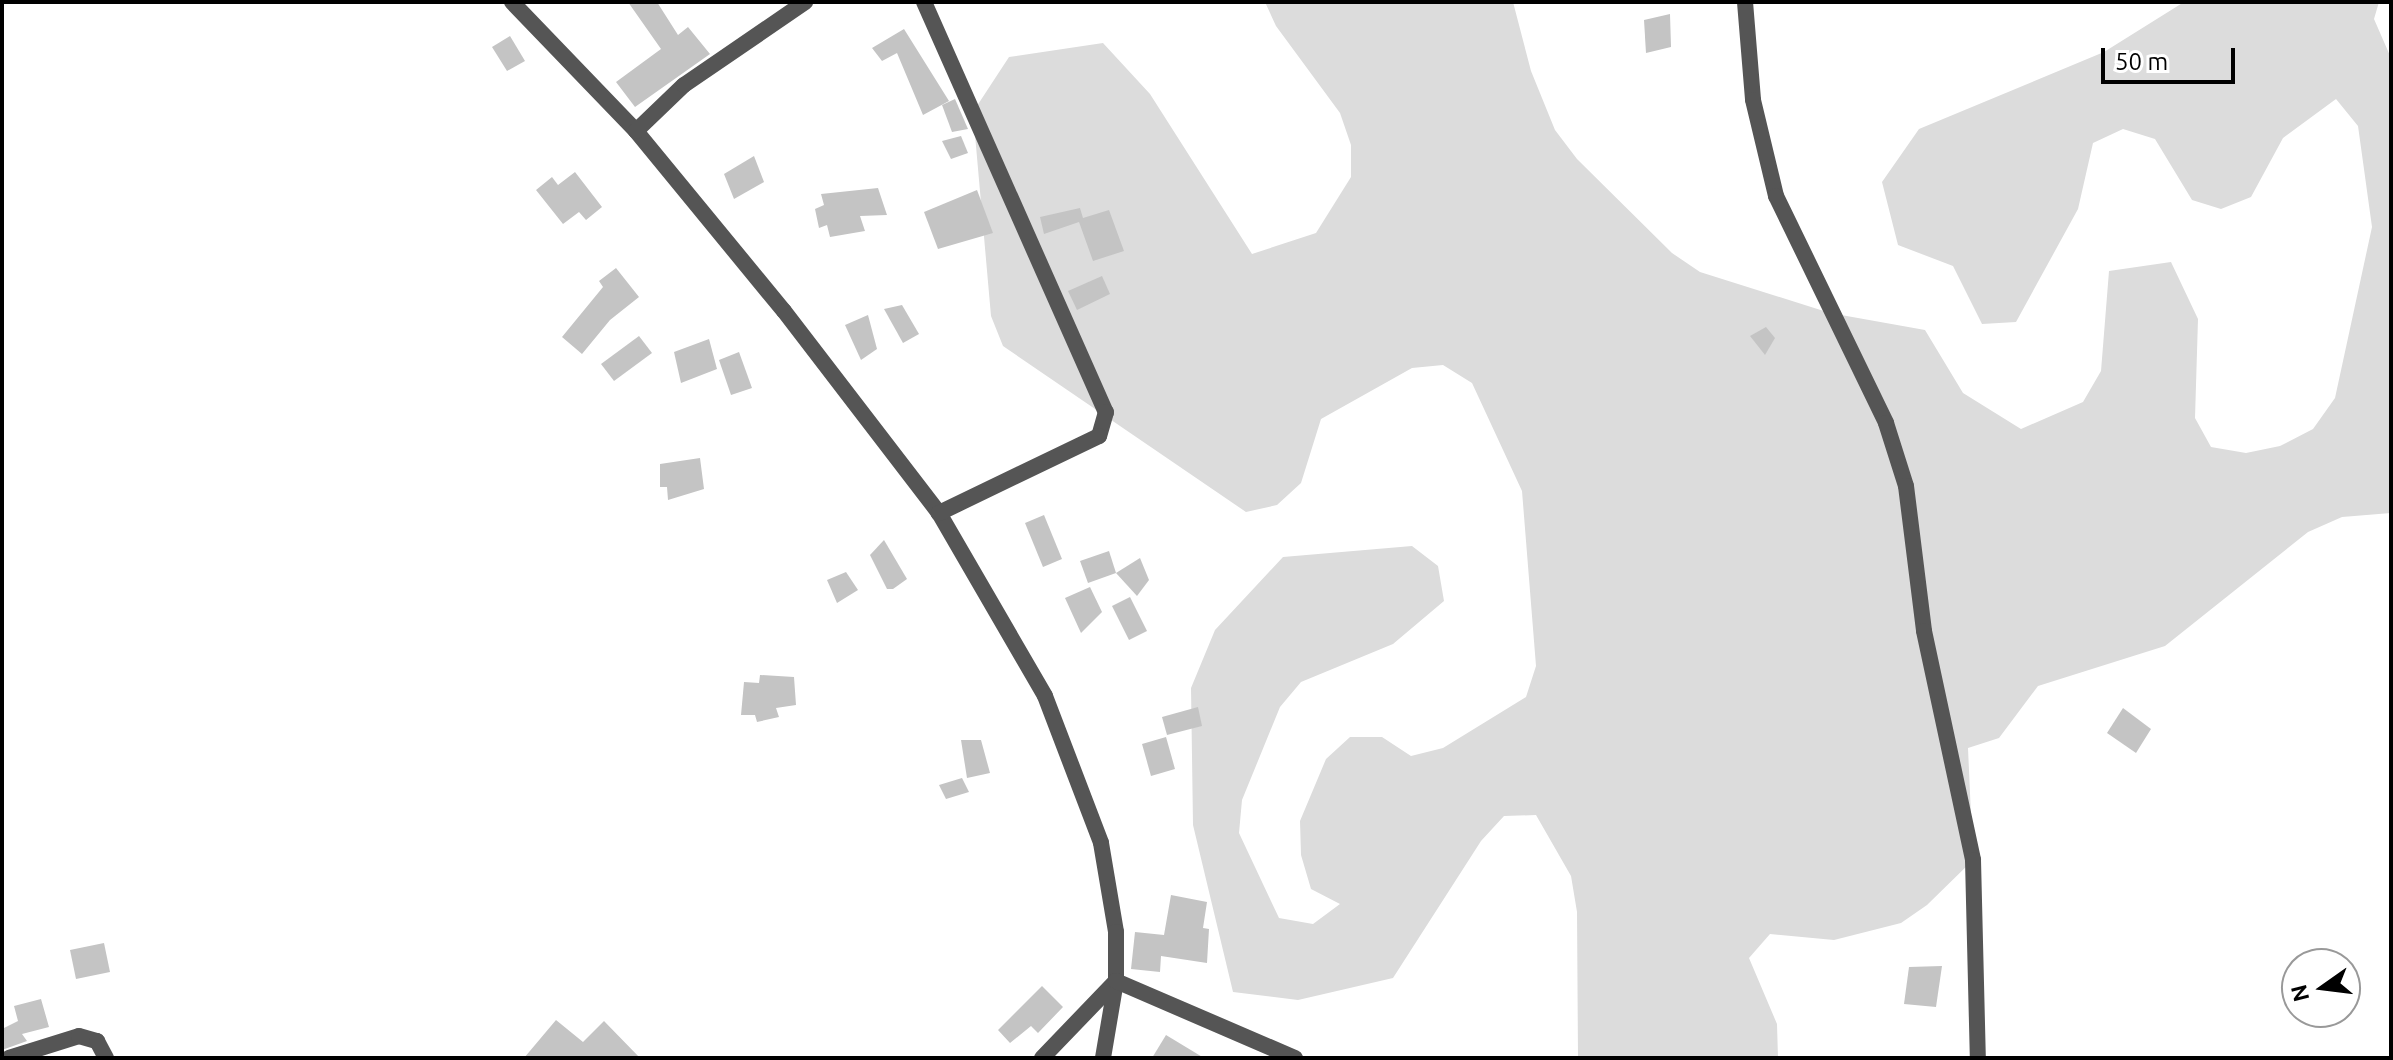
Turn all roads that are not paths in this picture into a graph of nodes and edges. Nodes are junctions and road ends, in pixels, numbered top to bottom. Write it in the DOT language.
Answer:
graph roads {
  1 [pos="512,2"];
  2 [pos="805,2"];
  3 [pos="924,2"];
  4 [pos="1745,2"];
  5 [pos="636,131"];
  6 [pos="939,513"];
  7 [pos="1116,981"];
  8 [pos="9,1058"];
  9 [pos="106,1058"];
  10 [pos="1042,1058"];
  11 [pos="1103,1058"];
  12 [pos="1295,1058"];
  13 [pos="1978,1058"];
  1 -- 5 [label="street"];
  2 -- 5 [label="street"];
  3 -- 6 [label="street"];
  4 -- 13 [label="street"];
  5 -- 6 [label="street"];
  6 -- 7 [label="street"];
  7 -- 10 [label="street"];
  7 -- 11 [label="street"];
  7 -- 12 [label="street"];
  8 -- 9 [label="street"];
}
